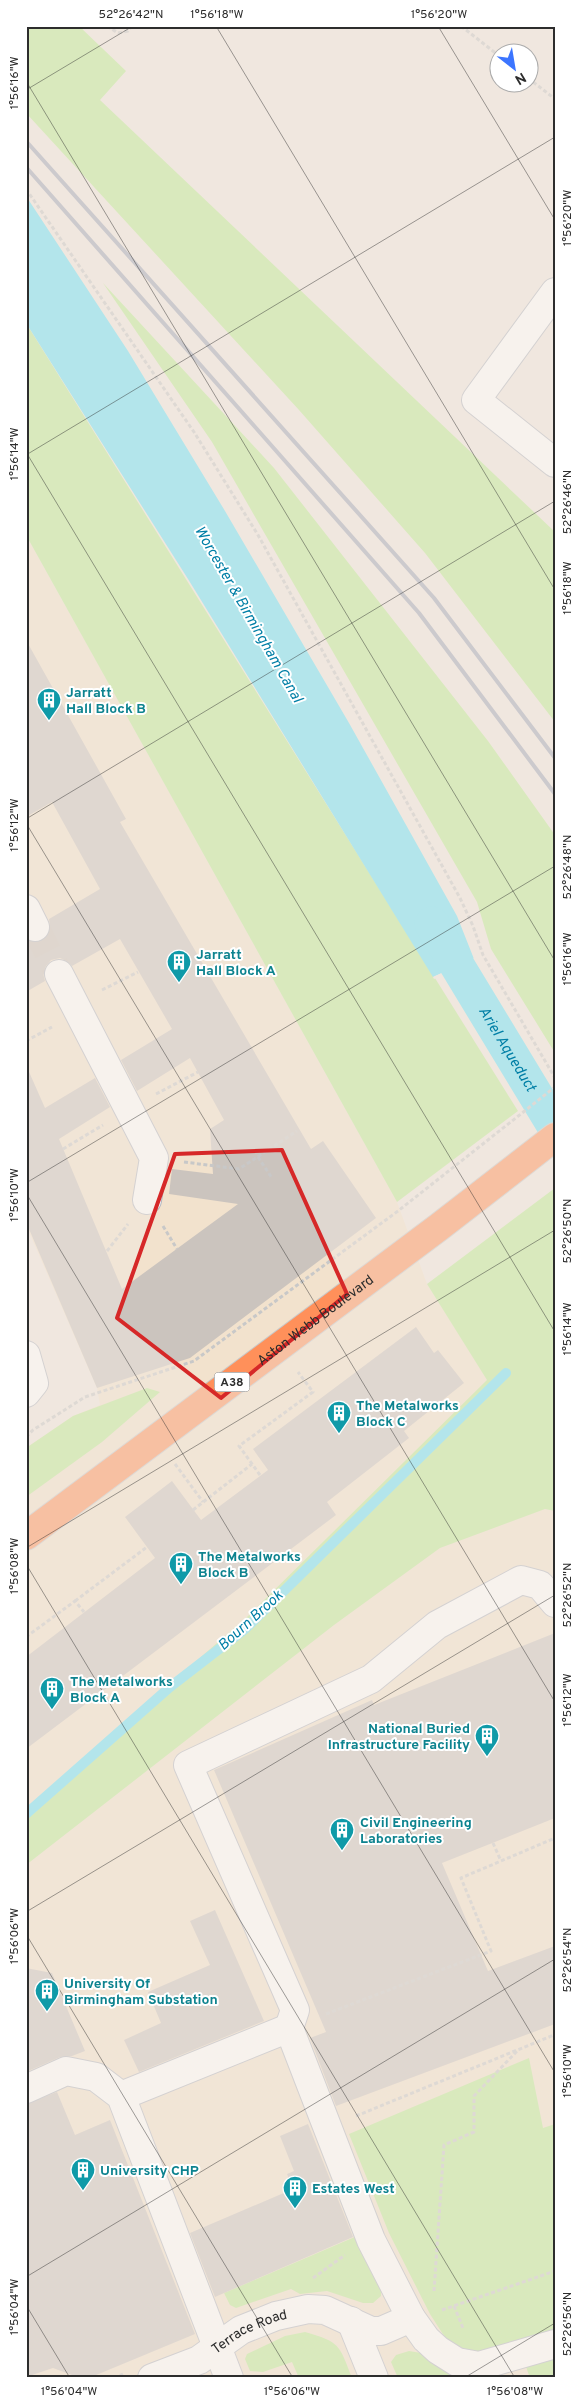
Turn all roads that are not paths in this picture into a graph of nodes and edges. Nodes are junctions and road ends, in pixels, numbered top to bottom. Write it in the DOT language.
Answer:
graph roads {
  1 [pos="555,292"];
  2 [pos="555,463"];
  3 [pos="59,974"];
  4 [pos="555,1136"];
  5 [pos="147,1200"];
  6 [pos="26,1355"];
  7 [pos="26,1393"];
  8 [pos="26,1536"];
  9 [pos="555,1603"];
  10 [pos="289,2028"];
  11 [pos="26,2089"];
  12 [pos="120,2096"];
  13 [pos="351,2321"];
  14 [pos="422,2324"];
  15 [pos="555,2344"];
  16 [pos="217,2349"];
  17 [pos="152,2378"];
  18 [pos="229,2378"];
  19 [pos="374,2378"];
  1 -- 2 [label="street"];
  3 -- 5 [label="street"];
  4 -- 8 [label="highway, Aston Webb Boulevard / A38"];
  6 -- 7 [label="street"];
  9 -- 10 [label="street"];
  10 -- 12 [label="street"];
  10 -- 14 [label="street"];
  11 -- 12 [label="street"];
  12 -- 16 [label="street"];
  13 -- 14 [label="street, Terrace Road"];
  13 -- 16 [label="street, Terrace Road"];
  13 -- 19 [label="street"];
  14 -- 15 [label="street"];
  16 -- 17 [label="street, Terrace Road"];
  16 -- 18 [label="street"];
}
